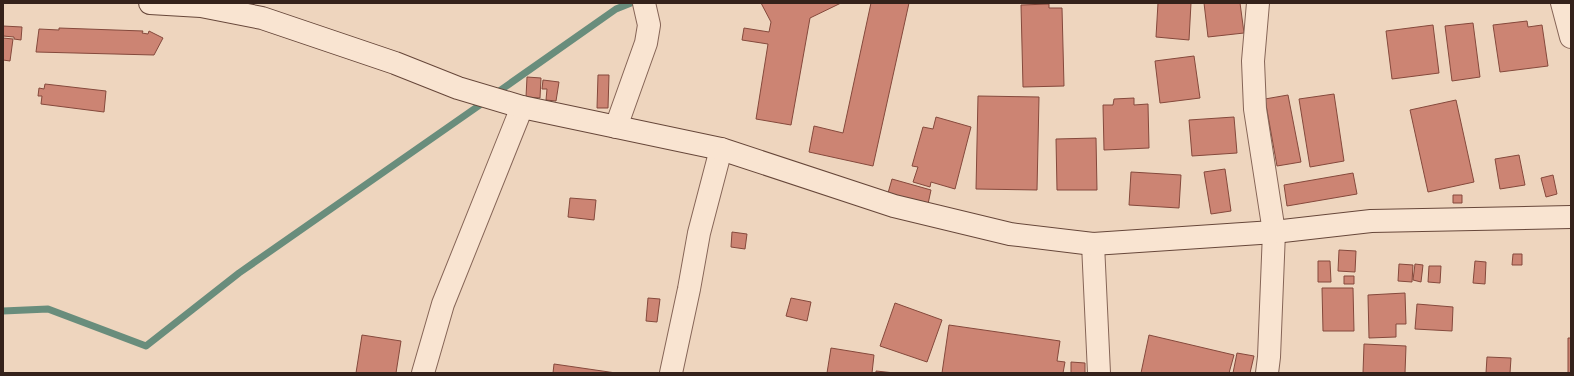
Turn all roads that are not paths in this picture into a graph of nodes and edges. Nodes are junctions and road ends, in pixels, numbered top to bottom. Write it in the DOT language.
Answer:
graph roads {
  1 [pos="150,3"];
  2 [pos="1258,3"];
  3 [pos="1562,3"];
  4 [pos="201,5"];
  5 [pos="646,13"];
  6 [pos="1571,37"];
  7 [pos="522,107"];
  8 [pos="616,127"];
  9 [pos="721,149"];
  10 [pos="1571,217"];
  11 [pos="1274,232"];
  12 [pos="1093,244"];
  13 [pos="423,373"];
  14 [pos="671,373"];
  15 [pos="1099,373"];
  16 [pos="1267,373"];
  1 -- 4 [label="street"];
  2 -- 11 [label="street"];
  3 -- 6 [label="street"];
  4 -- 7 [label="street"];
  5 -- 8 [label="street"];
  7 -- 8 [label="street"];
  7 -- 13 [label="street"];
  8 -- 9 [label="street"];
  9 -- 12 [label="street"];
  9 -- 14 [label="street"];
  10 -- 11 [label="street"];
  11 -- 12 [label="street"];
  11 -- 16 [label="street"];
  12 -- 15 [label="street"];
}
